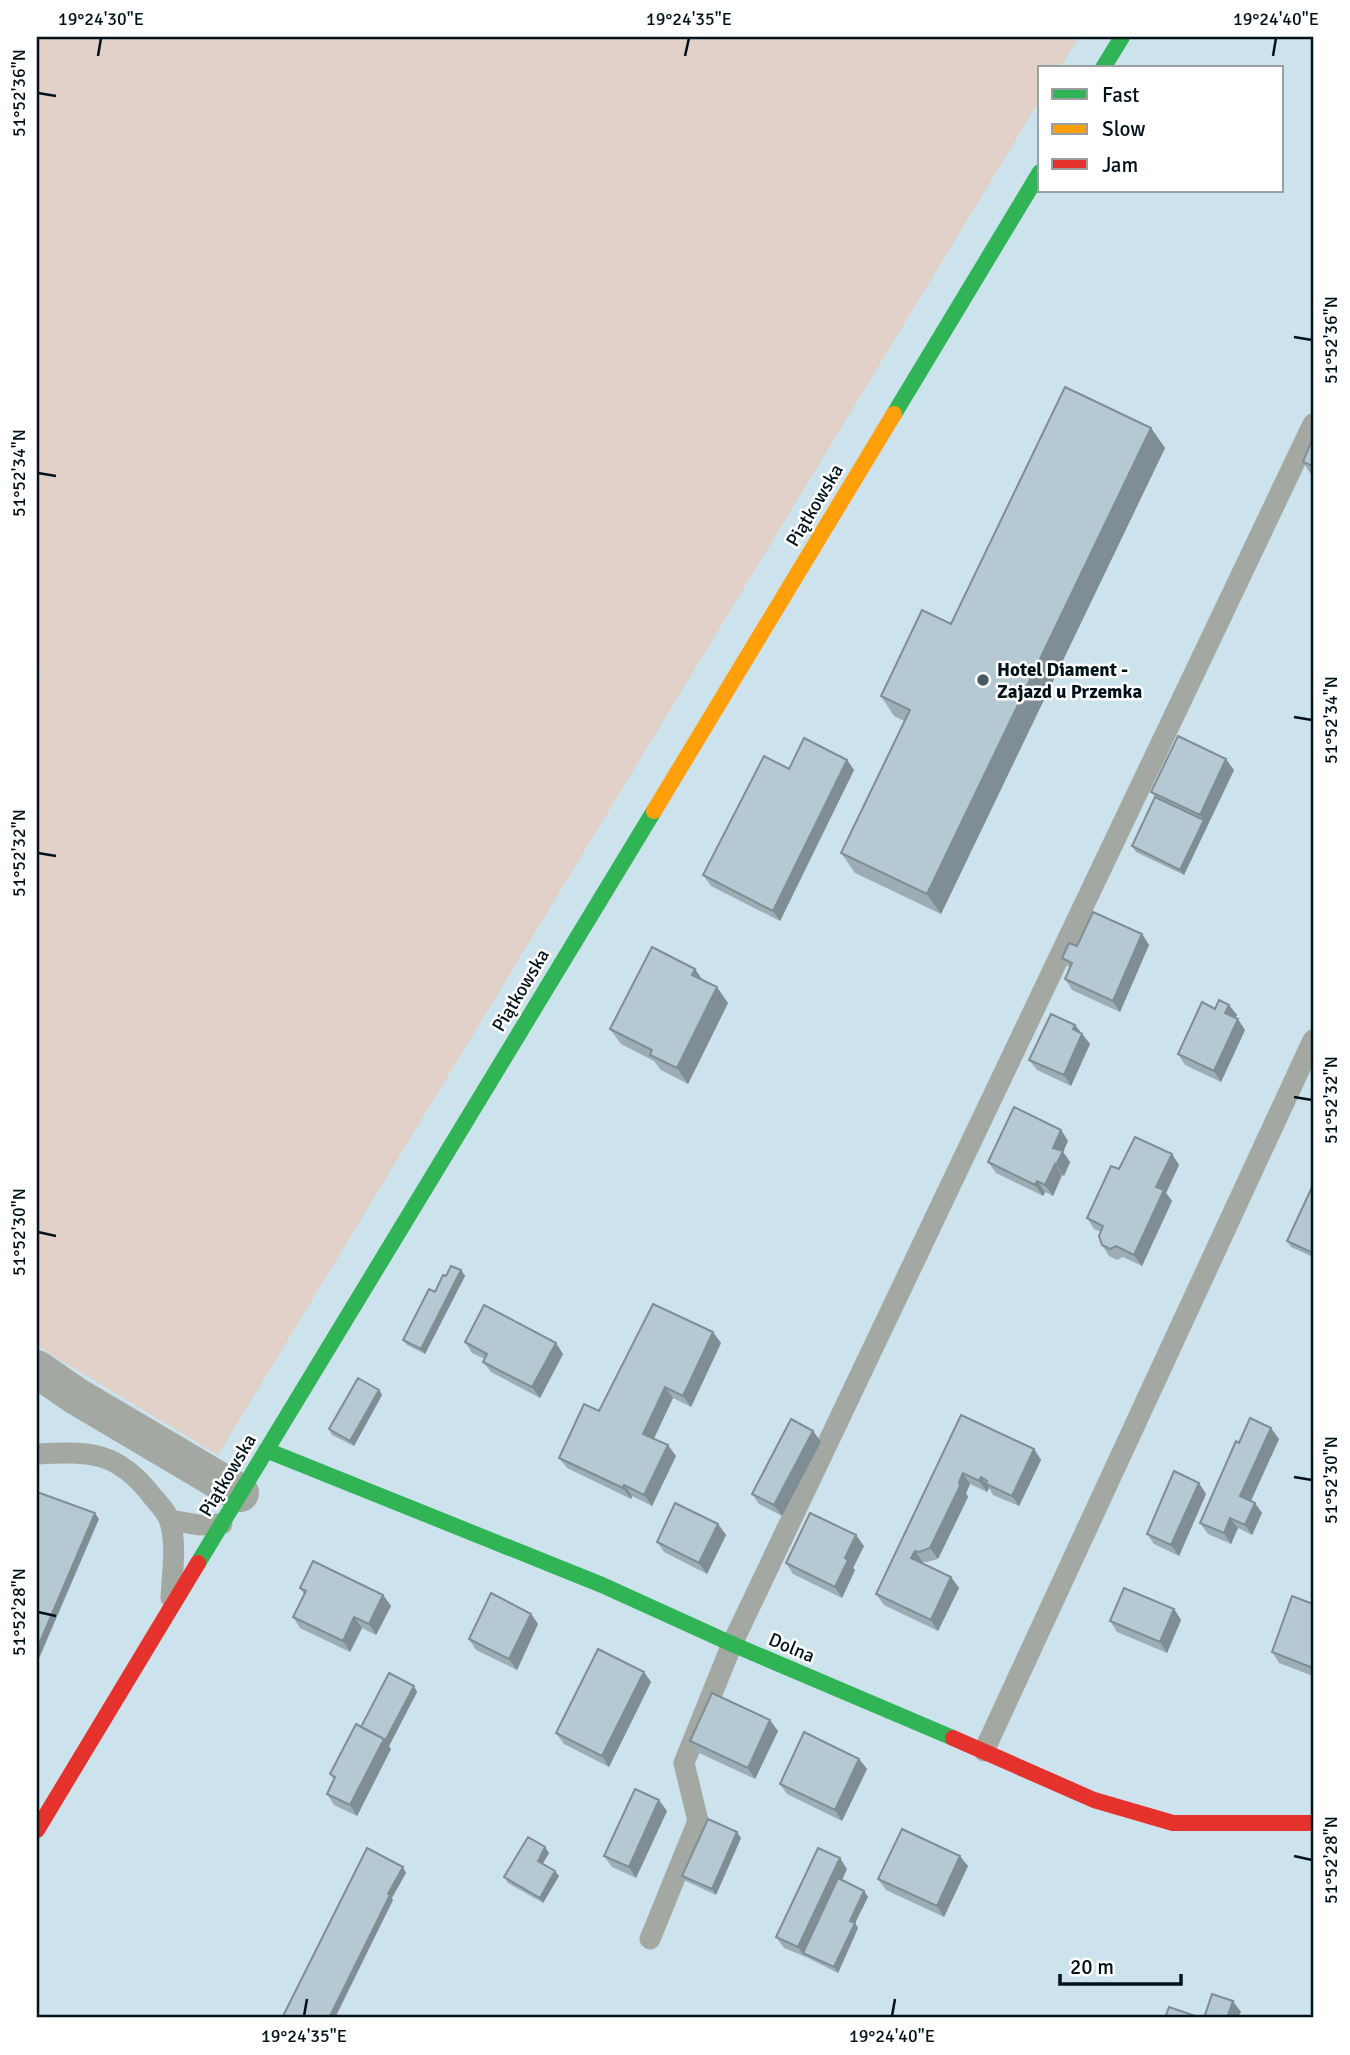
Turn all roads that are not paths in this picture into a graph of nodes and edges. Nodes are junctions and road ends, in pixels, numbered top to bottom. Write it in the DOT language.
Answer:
graph roads {
  1 [pos="1122,37"];
  2 [pos="1104,66"];
  3 [pos="1038,175"];
  4 [pos="1313,424"];
  5 [pos="1313,1040"];
  6 [pos="38,1374"];
  7 [pos="267,1450"];
  8 [pos="37,1454"];
  9 [pos="231,1508"];
  10 [pos="170,1520"];
  11 [pos="170,1608"];
  12 [pos="732,1644"];
  13 [pos="984,1751"];
  14 [pos="1313,1823"];
  15 [pos="37,1830"];
  16 [pos="650,1939"];
  1 -- 2 [label="main road"];
  3 -- 7 [label="main road, Piątkowska"];
  4 -- 12 [label="lane"];
  5 -- 13 [label="lane"];
  6 -- 9 [label="street"];
  7 -- 9 [label="main road, Piątkowska"];
  7 -- 12 [label="main road, Dolna"];
  8 -- 10 [label="lane"];
  9 -- 10 [label="lane"];
  9 -- 11 [label="main road, Piątkowska"];
  10 -- 11 [label="lane"];
  11 -- 15 [label="main road, Piątkowska"];
  12 -- 13 [label="main road, Dolna"];
  12 -- 16 [label="lane"];
  13 -- 14 [label="main road, Dolna"];
}
